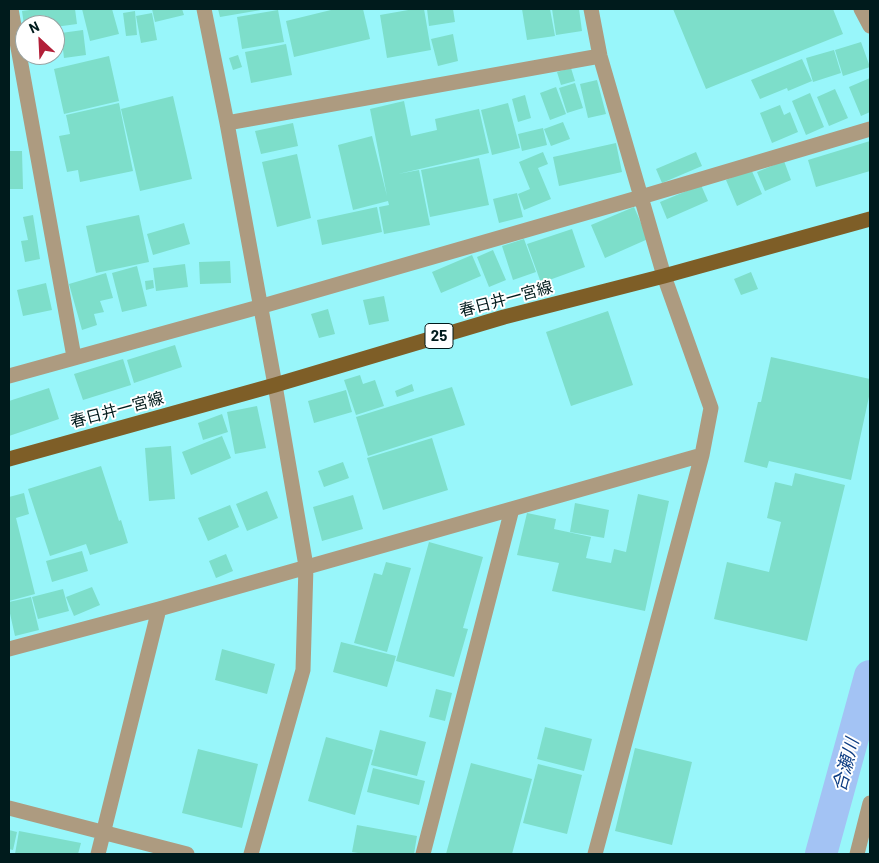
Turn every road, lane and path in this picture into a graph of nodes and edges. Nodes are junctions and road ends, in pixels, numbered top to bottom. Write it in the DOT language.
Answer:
graph roads {
  1 [pos="11,9"];
  2 [pos="204,9"];
  3 [pos="592,9"];
  4 [pos="861,9"];
  5 [pos="870,26"];
  6 [pos="600,56"];
  7 [pos="227,123"];
  8 [pos="870,129"];
  9 [pos="641,197"];
  10 [pos="870,218"];
  11 [pos="664,276"];
  12 [pos="260,307"];
  13 [pos="74,357"];
  14 [pos="9,376"];
  15 [pos="275,385"];
  16 [pos="702,455"];
  17 [pos="9,459"];
  18 [pos="512,509"];
  19 [pos="306,566"];
  20 [pos="159,609"];
  21 [pos="9,649"];
  22 [pos="870,803"];
  23 [pos="9,808"];
  24 [pos="104,833"];
  25 [pos="98,854"];
  26 [pos="187,854"];
  27 [pos="251,854"];
  28 [pos="423,854"];
  29 [pos="595,854"];
  30 [pos="857,854"];
  1 -- 13 [label="street"];
  2 -- 7 [label="street"];
  3 -- 6 [label="street"];
  4 -- 5 [label="street"];
  6 -- 7 [label="street"];
  6 -- 9 [label="street"];
  7 -- 12 [label="street"];
  8 -- 9 [label="street"];
  9 -- 11 [label="street"];
  9 -- 12 [label="street"];
  10 -- 11 [label="main road, 春日井一宮線 / 25"];
  11 -- 15 [label="main road, 春日井一宮線 / 25"];
  11 -- 16 [label="street"];
  12 -- 13 [label="street"];
  12 -- 15 [label="street"];
  13 -- 14 [label="street"];
  15 -- 17 [label="main road, 春日井一宮線 / 25"];
  15 -- 19 [label="street"];
  16 -- 18 [label="street"];
  16 -- 29 [label="street"];
  18 -- 19 [label="street"];
  18 -- 28 [label="street"];
  19 -- 20 [label="street"];
  19 -- 27 [label="street"];
  20 -- 21 [label="street"];
  20 -- 24 [label="street"];
  22 -- 30 [label="street"];
  23 -- 24 [label="street"];
  24 -- 25 [label="street"];
  24 -- 26 [label="street"];
}
